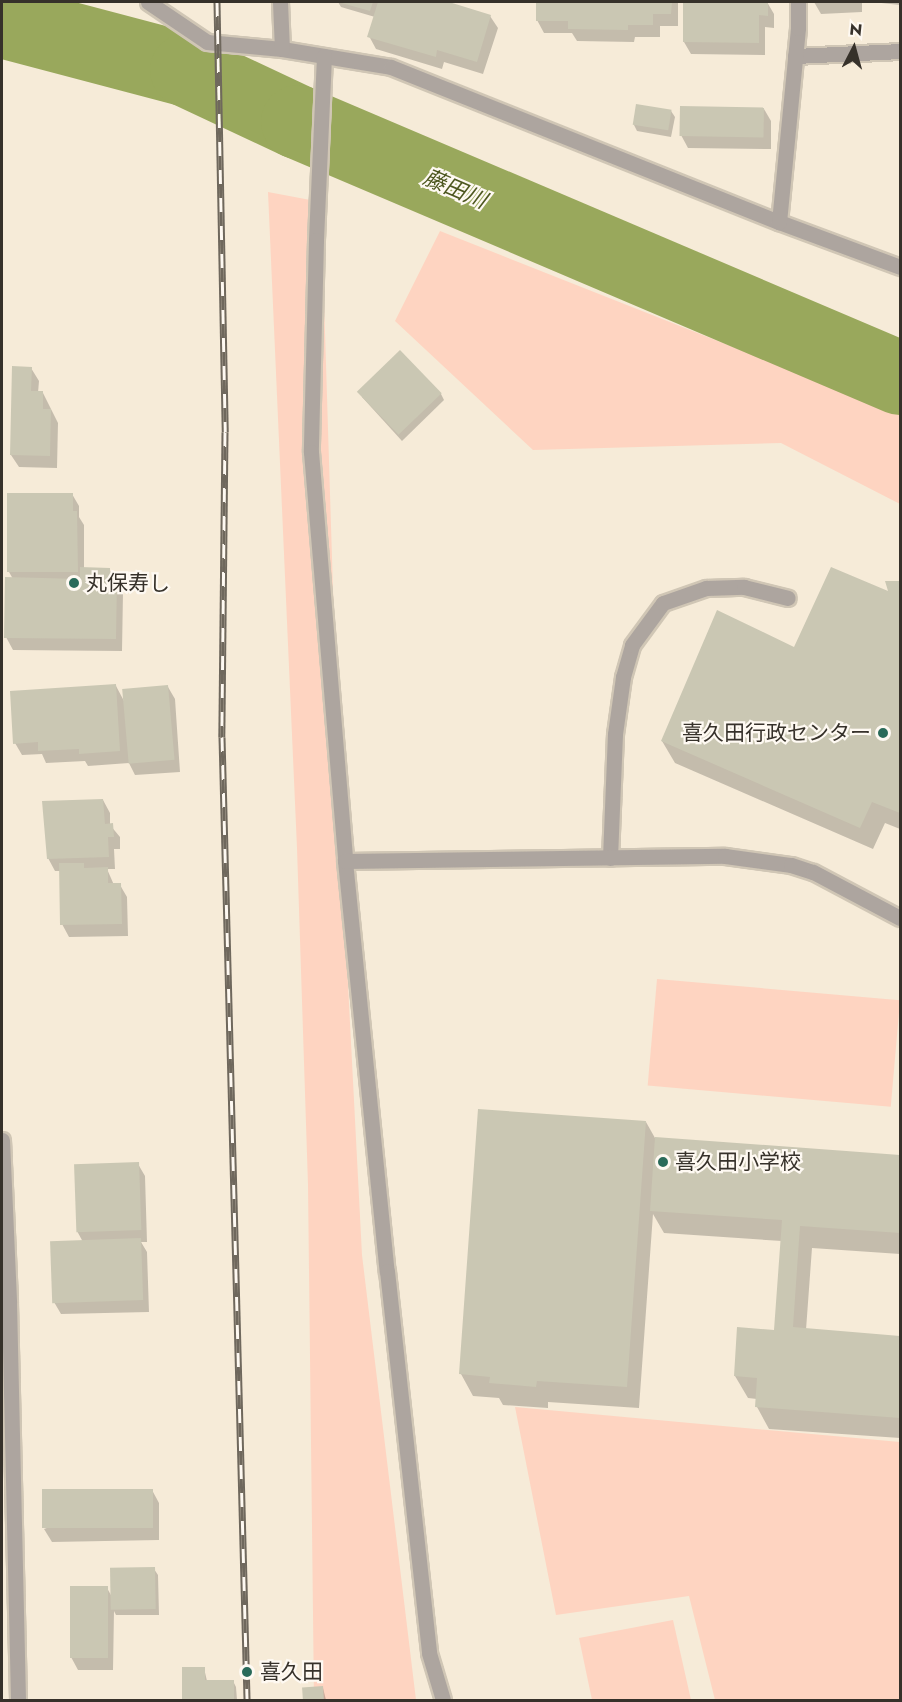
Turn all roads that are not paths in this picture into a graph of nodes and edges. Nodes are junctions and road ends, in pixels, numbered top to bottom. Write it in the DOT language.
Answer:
graph roads {
  1 [pos="148,2"];
  2 [pos="280,2"];
  3 [pos="798,2"];
  4 [pos="282,50"];
  5 [pos="900,51"];
  6 [pos="324,56"];
  7 [pos="795,56"];
  8 [pos="779,222"];
  9 [pos="900,267"];
  10 [pos="788,598"];
  11 [pos="610,858"];
  12 [pos="345,861"];
  13 [pos="900,918"];
  14 [pos="2,1140"];
  15 [pos="5,1302"];
  16 [pos="18,1701"];
  17 [pos="443,1701"];
  1 -- 4 [label="street"];
  2 -- 4 [label="street"];
  3 -- 7 [label="street"];
  4 -- 6 [label="street"];
  5 -- 7 [label="street"];
  6 -- 8 [label="street"];
  6 -- 12 [label="street"];
  7 -- 8 [label="street"];
  8 -- 9 [label="street"];
  10 -- 11 [label="street"];
  11 -- 12 [label="street"];
  11 -- 13 [label="street"];
  12 -- 17 [label="street"];
  14 -- 15 [label="street"];
  15 -- 16 [label="street"];
}
